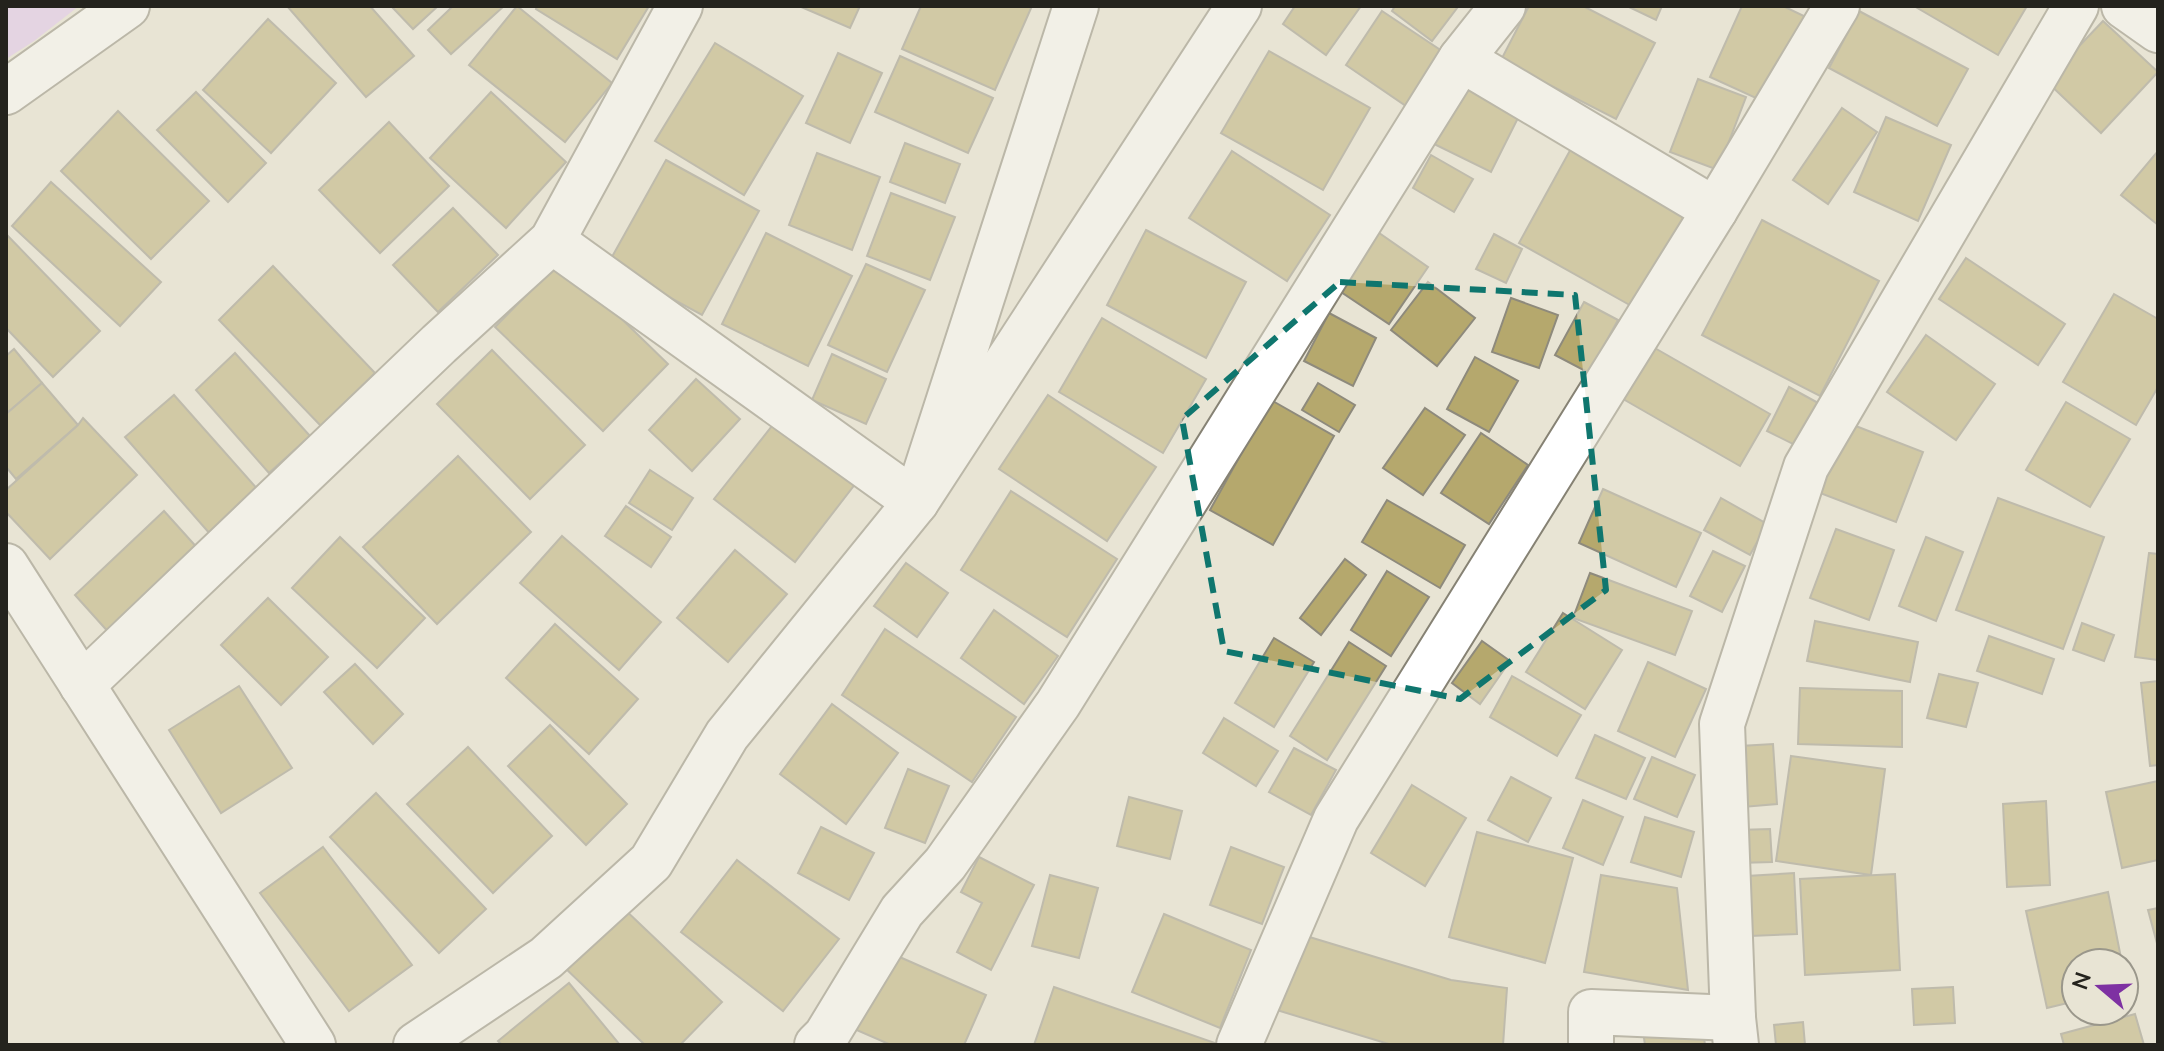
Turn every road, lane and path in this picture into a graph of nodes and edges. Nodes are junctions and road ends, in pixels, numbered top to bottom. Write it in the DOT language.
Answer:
graph roads {
  1 [pos="127,6"];
  2 [pos="680,6"];
  3 [pos="1076,6"];
  4 [pos="1239,6"];
  5 [pos="1503,6"];
  6 [pos="1837,6"];
  7 [pos="2076,6"];
  8 [pos="2124,6"];
  9 [pos="2158,30"];
  10 [pos="1461,59"];
  11 [pos="6,92"];
  12 [pos="1715,210"];
  13 [pos="552,241"];
  14 [pos="916,502"];
  15 [pos="6,566"];
  16 [pos="82,685"];
  17 [pos="1735,1032"];
  18 [pos="829,1042"];
  19 [pos="313,1045"];
  20 [pos="416,1045"];
  21 [pos="1239,1045"];
  22 [pos="1591,1045"];
  1 -- 11 [label="street"];
  2 -- 13 [label="street"];
  3 -- 14 [label="street"];
  4 -- 14 [label="street"];
  5 -- 10 [label="street"];
  6 -- 12 [label="street"];
  7 -- 17 [label="street"];
  8 -- 9 [label="street"];
  10 -- 12 [label="street"];
  10 -- 18 [label="street"];
  12 -- 21 [label="street"];
  13 -- 14 [label="street"];
  13 -- 16 [label="street"];
  14 -- 20 [label="street"];
  15 -- 16 [label="street"];
  16 -- 19 [label="street"];
  17 -- 22 [label="street"];
}
